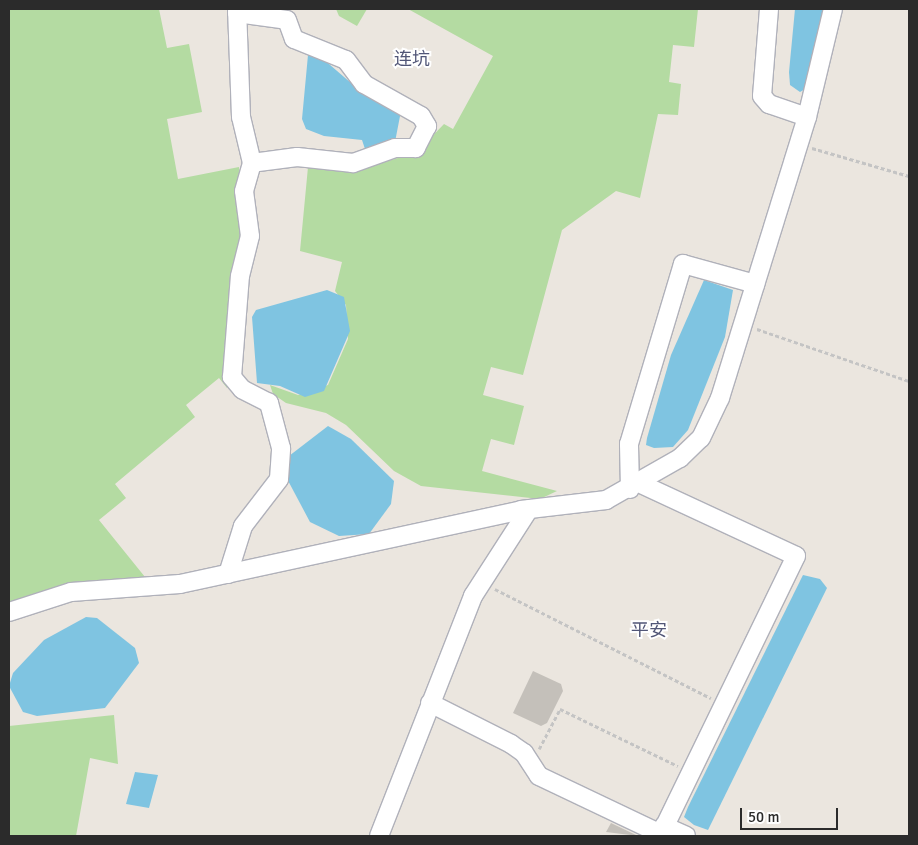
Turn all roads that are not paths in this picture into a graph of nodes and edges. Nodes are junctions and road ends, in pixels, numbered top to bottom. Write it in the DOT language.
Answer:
graph roads {
  1 [pos="769,9"];
  2 [pos="833,9"];
  3 [pos="237,11"];
  4 [pos="807,117"];
  5 [pos="252,163"];
  6 [pos="755,284"];
  7 [pos="635,486"];
  8 [pos="529,509"];
  9 [pos="228,574"];
  10 [pos="9,612"];
  11 [pos="430,703"];
  12 [pos="664,826"];
  13 [pos="379,836"];
  14 [pos="686,836"];
  1 -- 4 [label="street"];
  2 -- 4 [label="street"];
  3 -- 5 [label="street"];
  3 -- 5 [label="street"];
  4 -- 6 [label="street"];
  5 -- 9 [label="street"];
  6 -- 7 [label="street"];
  6 -- 7 [label="street"];
  7 -- 8 [label="street"];
  7 -- 12 [label="street"];
  8 -- 9 [label="street"];
  8 -- 11 [label="street"];
  9 -- 10 [label="street"];
  11 -- 12 [label="street"];
  11 -- 13 [label="street"];
  12 -- 14 [label="street"];
}
